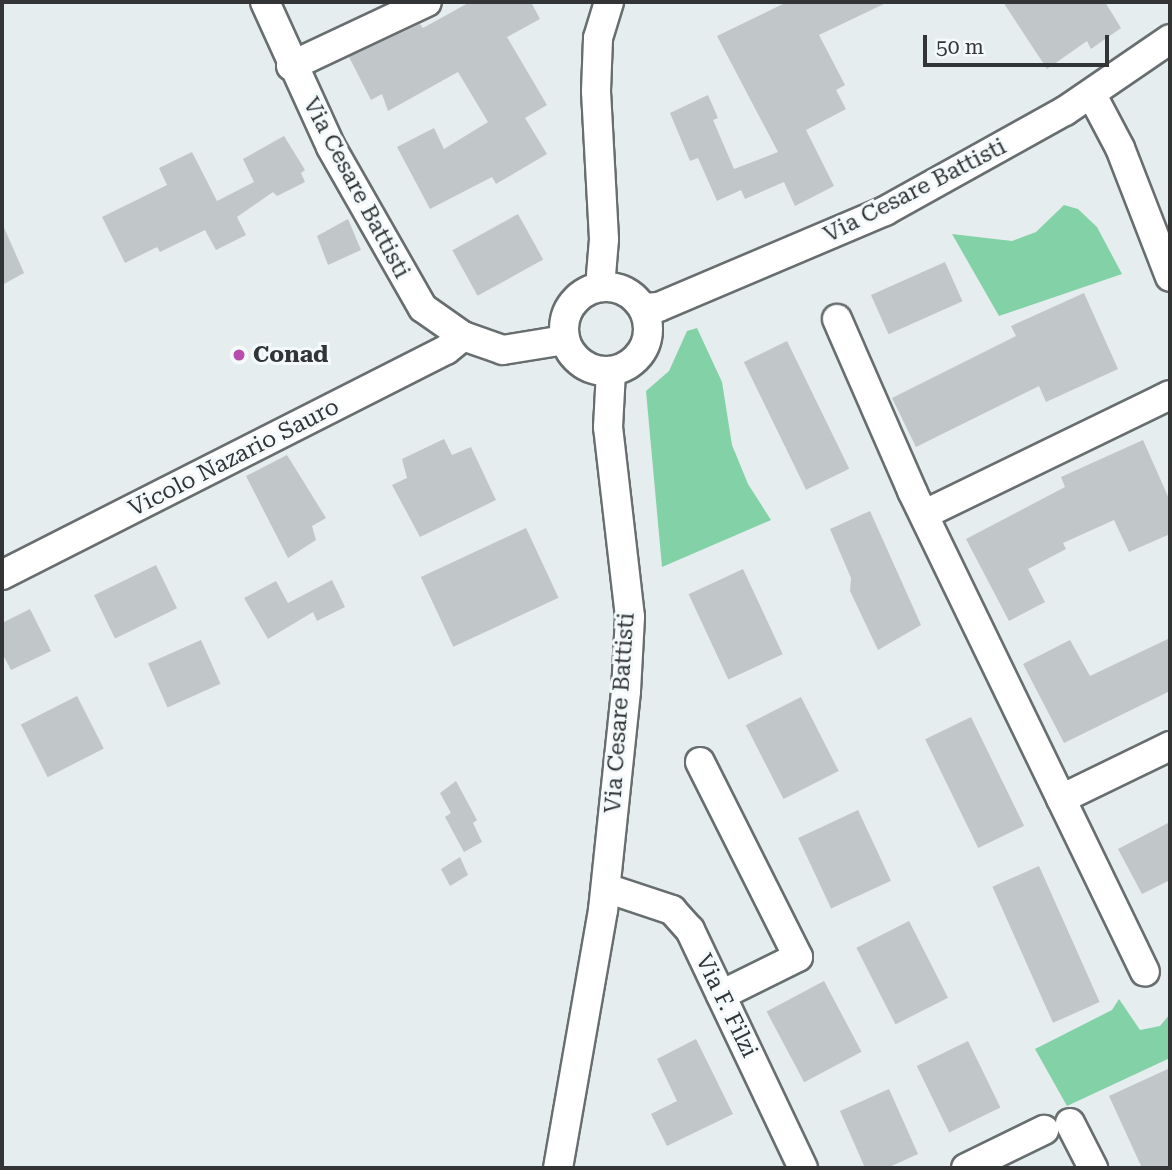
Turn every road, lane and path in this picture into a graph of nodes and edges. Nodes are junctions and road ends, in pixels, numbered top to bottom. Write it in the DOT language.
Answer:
graph roads {
  1 [pos="264,2"];
  2 [pos="427,2"];
  3 [pos="609,2"];
  4 [pos="1170,39"];
  5 [pos="291,66"];
  6 [pos="1091,94"];
  7 [pos="1170,277"];
  8 [pos="600,287"];
  9 [pos="643,308"];
  10 [pos="838,319"];
  11 [pos="463,336"];
  12 [pos="565,340"];
  13 [pos="611,371"];
  14 [pos="1170,395"];
  15 [pos="925,514"];
  16 [pos="2,575"];
  17 [pos="1170,746"];
  18 [pos="700,762"];
  19 [pos="1061,799"];
  20 [pos="606,888"];
  21 [pos="1145,972"];
  22 [pos="720,995"];
  23 [pos="558,1168"];
  24 [pos="803,1168"];
  25 [pos="966,1168"];
  26 [pos="1093,1168"];
  1 -- 5 [label="street, Via Cesare Battisti"];
  2 -- 5 [label="street"];
  3 -- 8 [label="street"];
  4 -- 6 [label="street, Via Cesare Battisti"];
  5 -- 11 [label="street, Via Cesare Battisti"];
  6 -- 7 [label="street"];
  6 -- 9 [label="street, Via Cesare Battisti"];
  8 -- 9 [label="street"];
  8 -- 12 [label="street"];
  9 -- 13 [label="street"];
  10 -- 15 [label="street"];
  11 -- 12 [label="street, Via Cesare Battisti"];
  11 -- 16 [label="street, Vicolo Nazario Sauro"];
  12 -- 13 [label="street"];
  13 -- 20 [label="street, Via Cesare Battisti"];
  14 -- 15 [label="street"];
  15 -- 19 [label="street"];
  17 -- 19 [label="street"];
  18 -- 22 [label="street"];
  19 -- 21 [label="street"];
  20 -- 22 [label="street, Via F. Filzi"];
  20 -- 23 [label="street, Via Cesare Battisti"];
  22 -- 24 [label="street, Via F. Filzi"];
  25 -- 26 [label="street"];
}
